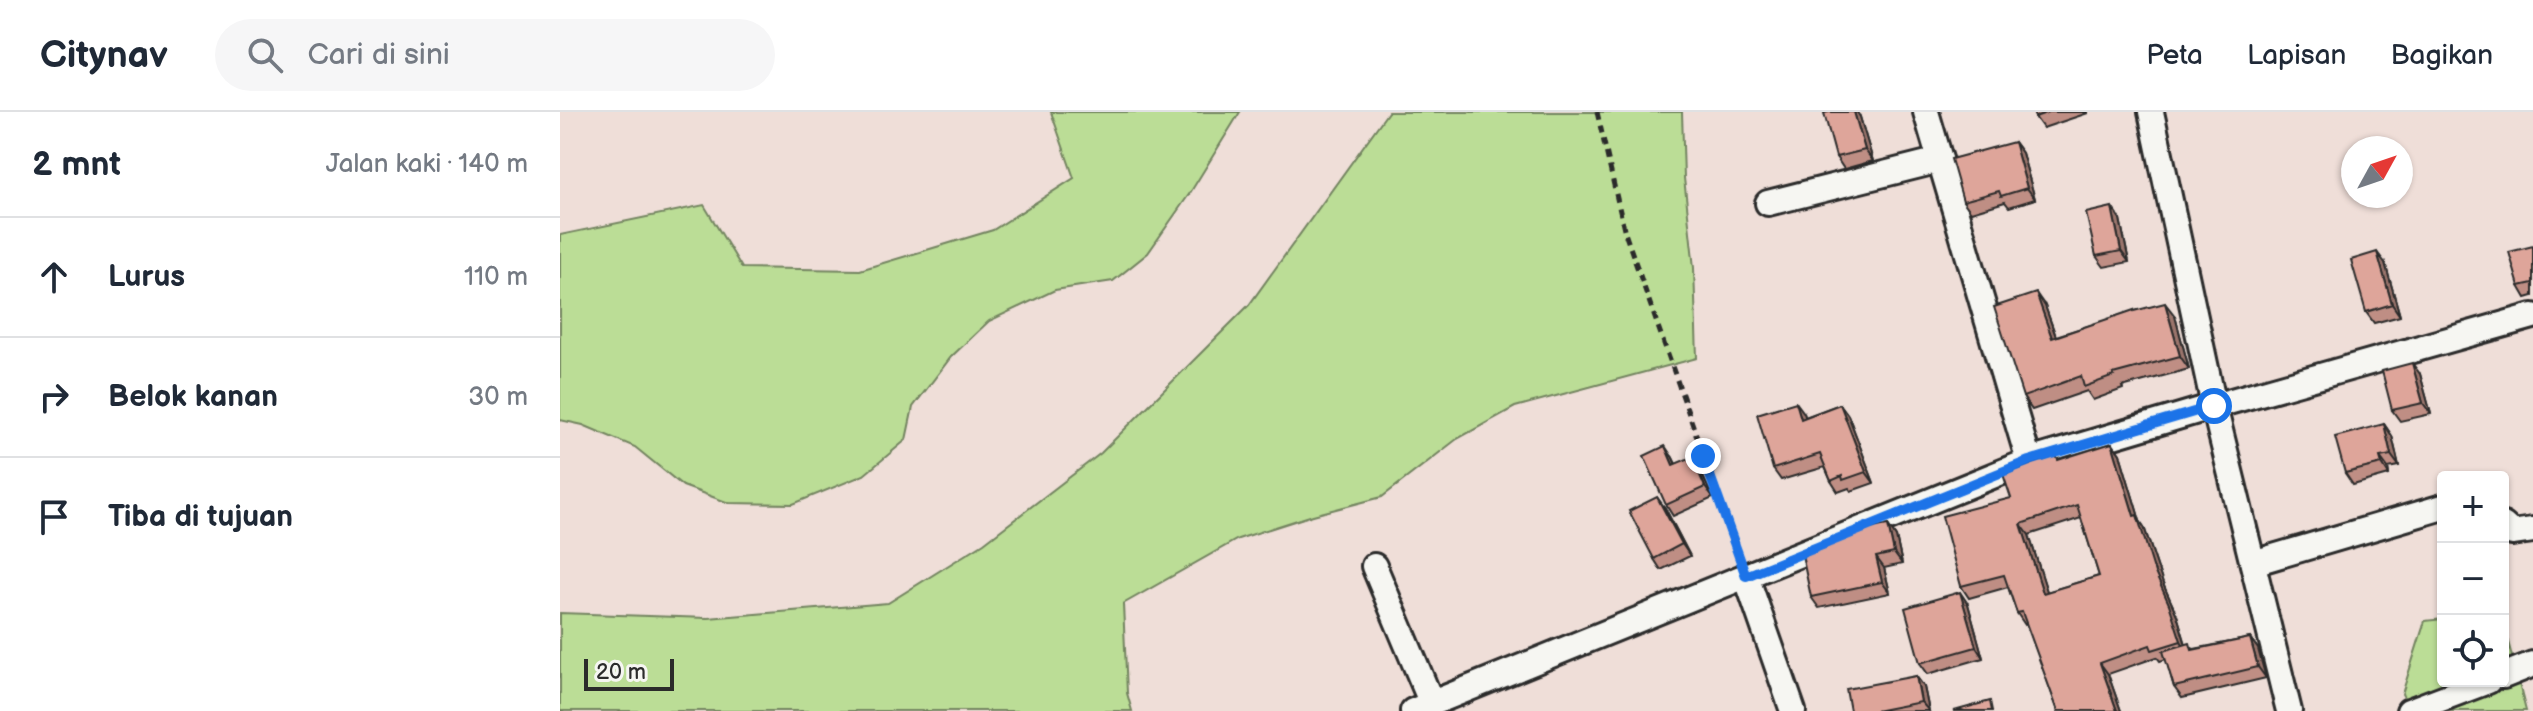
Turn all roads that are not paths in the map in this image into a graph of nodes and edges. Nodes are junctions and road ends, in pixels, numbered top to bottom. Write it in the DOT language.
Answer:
graph roads {
  1 [pos="1926,112"];
  2 [pos="2151,112"];
  3 [pos="1940,160"];
  4 [pos="1768,203"];
  5 [pos="2533,316"];
  6 [pos="2214,406"];
  7 [pos="2029,461"];
  8 [pos="2437,509"];
  9 [pos="2509,530"];
  10 [pos="2533,530"];
  11 [pos="2253,563"];
  12 [pos="1374,566"];
  13 [pos="1746,576"];
  14 [pos="2533,664"];
  15 [pos="2509,674"];
  16 [pos="2472,687"];
  17 [pos="1422,707"];
  18 [pos="1793,711"];
  19 [pos="2289,711"];
  20 [pos="2409,711"];
  1 -- 3 [label="street"];
  2 -- 6 [label="street"];
  3 -- 4 [label="street"];
  3 -- 7 [label="street"];
  5 -- 6 [label="street"];
  6 -- 7 [label="street"];
  6 -- 11 [label="street"];
  7 -- 13 [label="street"];
  8 -- 11 [label="street"];
  9 -- 10 [label="street"];
  11 -- 19 [label="street"];
  12 -- 17 [label="street"];
  13 -- 17 [label="street"];
  13 -- 18 [label="street"];
  14 -- 15 [label="street"];
  16 -- 20 [label="street"];
}
